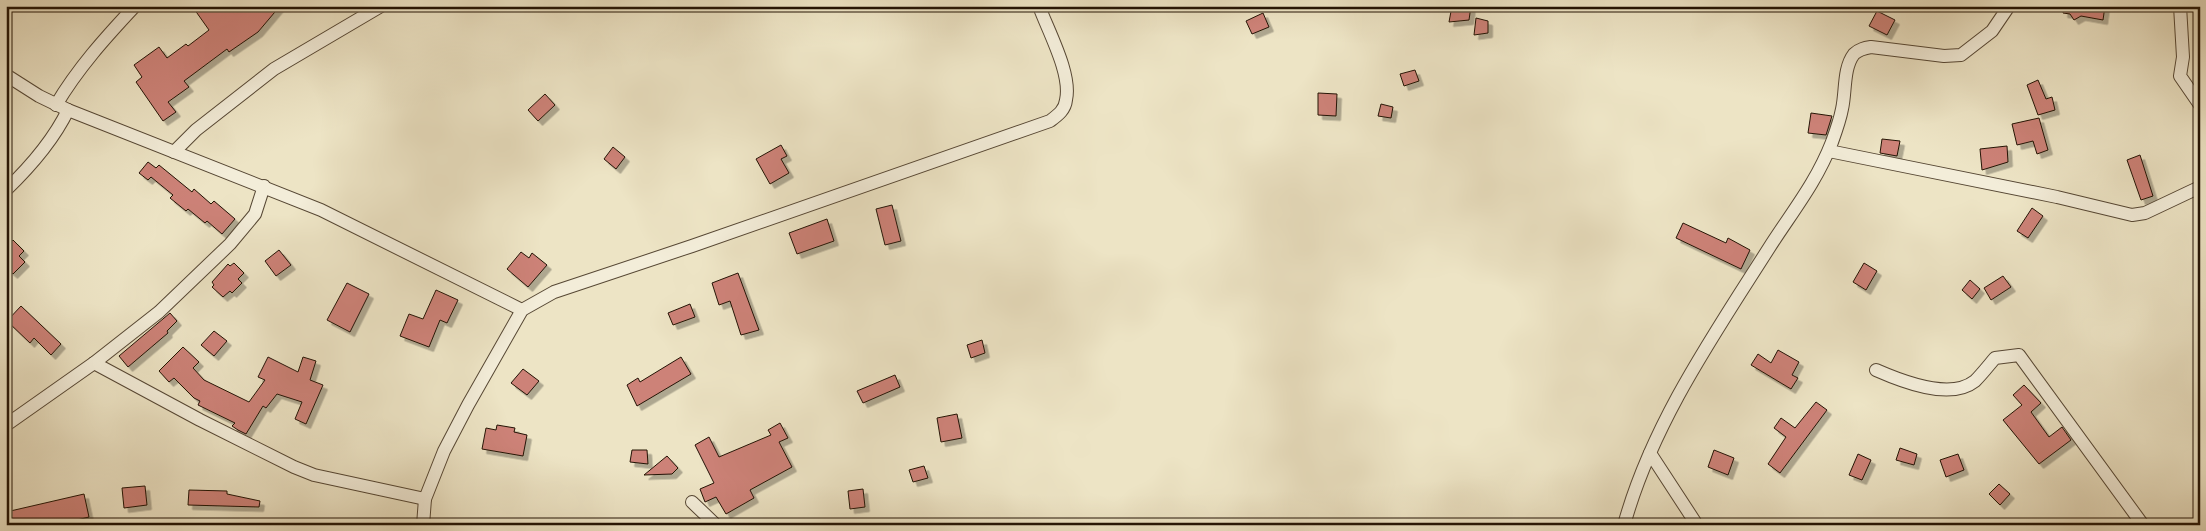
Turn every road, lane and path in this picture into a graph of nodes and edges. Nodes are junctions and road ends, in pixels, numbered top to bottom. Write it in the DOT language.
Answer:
graph roads {
  1 [pos="135,6"];
  2 [pos="381,6"];
  3 [pos="1039,6"];
  4 [pos="2009,6"];
  5 [pos="2180,6"];
  6 [pos="6,74"];
  7 [pos="2200,105"];
  8 [pos="62,107"];
  9 [pos="1829,151"];
  10 [pos="174,152"];
  11 [pos="264,186"];
  12 [pos="2200,187"];
  13 [pos="6,190"];
  14 [pos="522,310"];
  15 [pos="94,363"];
  16 [pos="1876,370"];
  17 [pos="6,425"];
  18 [pos="1650,453"];
  19 [pos="425,499"];
  20 [pos="692,502"];
  21 [pos="715,524"];
  22 [pos="423,525"];
  23 [pos="1624,525"];
  24 [pos="1697,525"];
  25 [pos="2143,525"];
  1 -- 8 [label="street"];
  2 -- 10 [label="street"];
  3 -- 14 [label="street"];
  4 -- 9 [label="street"];
  5 -- 7 [label="street"];
  6 -- 8 [label="street"];
  8 -- 10 [label="street"];
  8 -- 13 [label="street"];
  9 -- 12 [label="street"];
  9 -- 18 [label="street"];
  10 -- 11 [label="street"];
  11 -- 14 [label="street"];
  11 -- 15 [label="street"];
  14 -- 19 [label="street"];
  15 -- 17 [label="street"];
  15 -- 19 [label="street"];
  16 -- 25 [label="street"];
  18 -- 23 [label="street"];
  18 -- 24 [label="street"];
  19 -- 22 [label="street"];
  20 -- 21 [label="street"];
}
